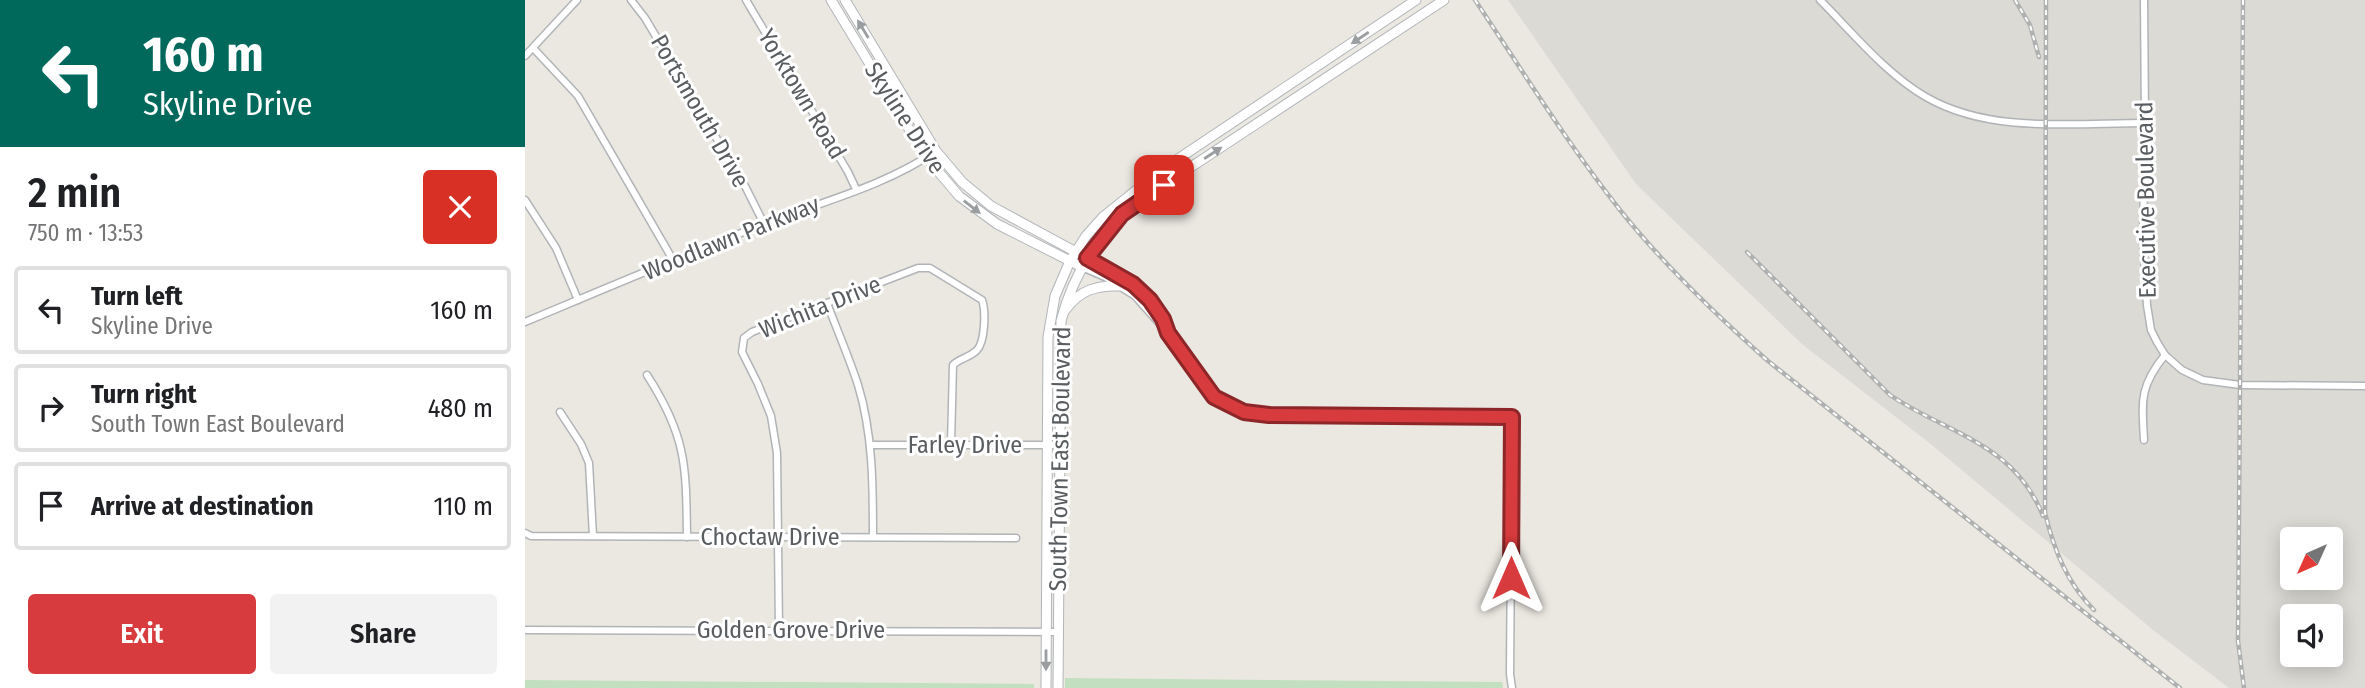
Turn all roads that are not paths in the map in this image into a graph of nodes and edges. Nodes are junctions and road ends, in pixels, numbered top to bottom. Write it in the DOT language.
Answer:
graph roads {
  1 [pos="577,0"];
  2 [pos="631,0"];
  3 [pos="746,0"];
  4 [pos="831,0"];
  5 [pos="845,0"];
  6 [pos="1416,0"];
  7 [pos="1444,0"];
  8 [pos="1820,0"];
  9 [pos="2144,0"];
  10 [pos="534,48"];
  11 [pos="525,56"];
  12 [pos="2145,123"];
  13 [pos="936,151"];
  14 [pos="926,157"];
  15 [pos="856,189"];
  16 [pos="525,200"];
  17 [pos="764,224"];
  18 [pos="1075,251"];
  19 [pos="673,260"];
  20 [pos="1070,261"];
  21 [pos="1085,263"];
  22 [pos="1120,286"];
  23 [pos="577,300"];
  24 [pos="827,303"];
  25 [pos="1063,313"];
  26 [pos="525,321"];
  27 [pos="1168,333"];
  28 [pos="2165,355"];
  29 [pos="647,375"];
  30 [pos="2365,386"];
  31 [pos="560,412"];
  32 [pos="2144,440"];
  33 [pos="951,444"];
  34 [pos="870,445"];
  35 [pos="1060,445"];
  36 [pos="1049,446"];
  37 [pos="525,533"];
  38 [pos="593,536"];
  39 [pos="687,537"];
  40 [pos="779,537"];
  41 [pos="873,537"];
  42 [pos="1016,538"];
  43 [pos="525,630"];
  44 [pos="779,630"];
  45 [pos="1046,632"];
  46 [pos="1058,632"];
  47 [pos="1046,688"];
  48 [pos="1058,688"];
  49 [pos="1512,688"];
  1 -- 10 [label="street"];
  2 -- 17 [label="street, Portsmouth Drive"];
  3 -- 15 [label="street, Yorktown Road"];
  4 -- 14 [label="main road, Skyline Drive"];
  13 -- 5 [label="main road, Skyline Drive, one-way"];
  6 -- 18 [label="main road, South Town East Boulevard, one-way"];
  21 -- 7 [label="main road, South Town East Boulevard, one-way"];
  8 -- 12 [label="street"];
  9 -- 12 [label="street, Executive Boulevard"];
  10 -- 11 [label="street"];
  10 -- 19 [label="street"];
  12 -- 28 [label="street, Executive Boulevard"];
  13 -- 14 [label="street, Woodlawn Parkway"];
  13 -- 18 [label="main road, Skyline Drive"];
  14 -- 15 [label="street, Woodlawn Parkway"];
  14 -- 20 [label="main road, Skyline Drive, one-way"];
  15 -- 17 [label="street, Woodlawn Parkway"];
  16 -- 23 [label="street"];
  17 -- 19 [label="street, Woodlawn Parkway"];
  18 -- 20 [label="main road, South Town East Boulevard"];
  18 -- 21 [label="main road, Skyline Drive"];
  19 -- 23 [label="street, Woodlawn Parkway"];
  20 -- 21 [label="main road, Skyline Drive"];
  20 -- 36 [label="main road, South Town East Boulevard"];
  21 -- 22 [label="street, Skyline Drive"];
  21 -- 25 [label="main road, South Town East Boulevard"];
  21 -- 27 [label="street, Skyline Drive"];
  22 -- 25 [label="main road"];
  22 -- 27 [label="street, Skyline Drive"];
  23 -- 26 [label="street, Woodlawn Parkway"];
  24 -- 33 [label="street, Wichita Drive"];
  24 -- 34 [label="street"];
  24 -- 40 [label="street, Wichita Drive"];
  25 -- 35 [label="main road, South Town East Boulevard"];
  27 -- 49 [label="street, Skyline Drive"];
  28 -- 30 [label="street, Executive Boulevard"];
  28 -- 32 [label="street"];
  29 -- 39 [label="street"];
  31 -- 38 [label="street"];
  33 -- 34 [label="street, Farley Drive"];
  33 -- 36 [label="street, Farley Drive"];
  34 -- 41 [label="street"];
  35 -- 36 [label="street, Farley Drive"];
  35 -- 46 [label="main road, South Town East Boulevard"];
  36 -- 45 [label="main road, South Town East Boulevard"];
  37 -- 38 [label="street, Choctaw Drive"];
  38 -- 39 [label="street, Choctaw Drive"];
  39 -- 40 [label="street, Choctaw Drive"];
  40 -- 41 [label="street, Choctaw Drive"];
  40 -- 44 [label="street, Wichita Drive"];
  41 -- 42 [label="street, Choctaw Drive"];
  43 -- 44 [label="street, Golden Grove Drive"];
  44 -- 45 [label="street, Golden Grove Drive"];
  45 -- 46 [label="street, Golden Grove Drive"];
  45 -- 47 [label="main road, South Town East Boulevard, one-way"];
  46 -- 48 [label="main road, South Town East Boulevard"];
}
